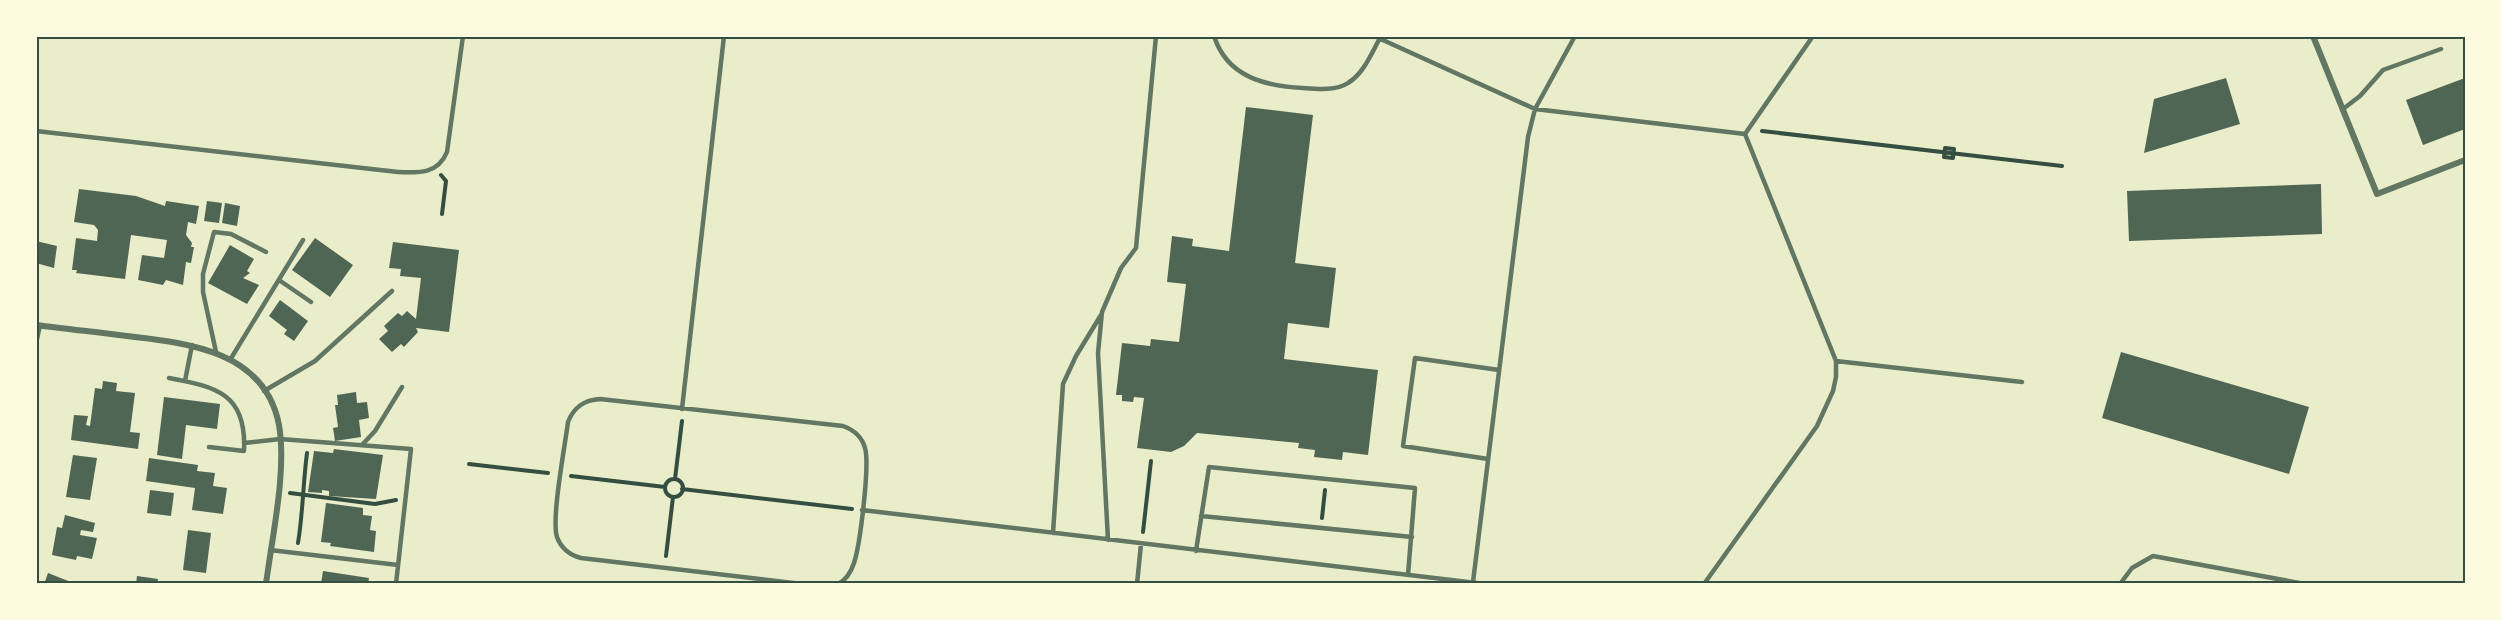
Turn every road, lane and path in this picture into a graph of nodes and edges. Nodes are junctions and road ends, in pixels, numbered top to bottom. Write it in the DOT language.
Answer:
graph roads {
  1 [pos="463,36"];
  2 [pos="724,36"];
  3 [pos="1156,36"];
  4 [pos="1215,36"];
  5 [pos="1575,36"];
  6 [pos="1813,36"];
  7 [pos="2313,36"];
  8 [pos="1377,37"];
  9 [pos="2441,49"];
  10 [pos="1535,109"];
  11 [pos="2343,109"];
  12 [pos="36,131"];
  13 [pos="1747,132"];
  14 [pos="2465,160"];
  15 [pos="2062,166"];
  16 [pos="435,168"];
  17 [pos="442,214"];
  18 [pos="303,240"];
  19 [pos="266,252"];
  20 [pos="279,280"];
  21 [pos="392,291"];
  22 [pos="311,302"];
  23 [pos="1102,312"];
  24 [pos="37,326"];
  25 [pos="36,340"];
  26 [pos="192,345"];
  27 [pos="216,352"];
  28 [pos="230,360"];
  29 [pos="1836,361"];
  30 [pos="1499,370"];
  31 [pos="169,378"];
  32 [pos="185,381"];
  33 [pos="2022,382"];
  34 [pos="402,387"];
  35 [pos="264,391"];
  36 [pos="683,409"];
  37 [pos="280,439"];
  38 [pos="308,441"];
  39 [pos="244,443"];
  40 [pos="362,445"];
  41 [pos="209,447"];
  42 [pos="1488,459"];
  43 [pos="1151,461"];
  44 [pos="675,479"];
  45 [pos="1326,479"];
  46 [pos="682,489"];
  47 [pos="278,491"];
  48 [pos="302,495"];
  49 [pos="673,497"];
  50 [pos="406,498"];
  51 [pos="862,510"];
  52 [pos="1201,516"];
  53 [pos="1321,528"];
  54 [pos="1053,533"];
  55 [pos="1412,537"];
  56 [pos="1108,540"];
  57 [pos="1141,544"];
  58 [pos="270,549"];
  59 [pos="1196,550"];
  60 [pos="297,553"];
  61 [pos="398,565"];
  62 [pos="664,569"];
  63 [pos="1408,575"];
  64 [pos="1462,582"];
  65 [pos="1473,582"];
  66 [pos="266,584"];
  67 [pos="396,584"];
  68 [pos="802,584"];
  69 [pos="838,584"];
  70 [pos="1137,584"];
  71 [pos="1485,584"];
  72 [pos="1704,584"];
  73 [pos="2120,584"];
  74 [pos="2304,584"];
  1 -- 16 [label="lane"];
  2 -- 36 [label="lane"];
  3 -- 23 [label="lane"];
  4 -- 8 [label="lane"];
  5 -- 10 [label="lane"];
  6 -- 13 [label="lane"];
  7 -- 11 [label="street"];
  8 -- 10 [label="lane"];
  9 -- 11 [label="lane"];
  10 -- 13 [label="lane"];
  10 -- 30 [label="lane"];
  11 -- 14 [label="street"];
  12 -- 16 [label="lane"];
  13 -- 15 [label="path"];
  13 -- 29 [label="lane"];
  16 -- 17 [label="path"];
  18 -- 20 [label="lane"];
  19 -- 27 [label="lane"];
  20 -- 22 [label="lane"];
  20 -- 28 [label="lane"];
  21 -- 35 [label="lane"];
  23 -- 54 [label="lane"];
  23 -- 56 [label="lane"];
  24 -- 25 [label="street"];
  24 -- 26 [label="street"];
  26 -- 27 [label="street"];
  26 -- 32 [label="lane"];
  27 -- 28 [label="street"];
  28 -- 35 [label="street"];
  29 -- 33 [label="lane"];
  29 -- 72 [label="lane"];
  30 -- 42 [label="lane"];
  30 -- 42 [label="lane"];
  31 -- 32 [label="lane"];
  32 -- 39 [label="lane"];
  34 -- 40 [label="lane"];
  35 -- 37 [label="street"];
  36 -- 44 [label="path"];
  36 -- 51 [label="lane"];
  36 -- 62 [label="lane"];
  37 -- 38 [label="lane"];
  37 -- 39 [label="lane"];
  37 -- 47 [label="street"];
  38 -- 40 [label="lane"];
  38 -- 48 [label="path"];
  39 -- 41 [label="lane"];
  40 -- 50 [label="lane"];
  42 -- 65 [label="lane"];
  43 -- 57 [label="path"];
  44 -- 46 [label="path"];
  44 -- 49 [label="path"];
  45 -- 52 [label="lane"];
  45 -- 53 [label="path"];
  45 -- 55 [label="lane"];
  46 -- 49 [label="path"];
  46 -- 51 [label="path"];
  47 -- 48 [label="path"];
  47 -- 58 [label="street"];
  48 -- 50 [label="path"];
  48 -- 60 [label="path"];
  49 -- 62 [label="path"];
  50 -- 61 [label="lane"];
  51 -- 54 [label="lane"];
  51 -- 69 [label="lane"];
  52 -- 53 [label="lane"];
  52 -- 59 [label="lane"];
  53 -- 55 [label="lane"];
  54 -- 56 [label="lane"];
  55 -- 63 [label="lane"];
  56 -- 57 [label="lane"];
  57 -- 59 [label="lane"];
  57 -- 70 [label="lane"];
  58 -- 60 [label="lane"];
  58 -- 66 [label="street"];
  59 -- 63 [label="lane"];
  60 -- 61 [label="lane"];
  61 -- 67 [label="lane"];
  62 -- 68 [label="lane"];
  63 -- 64 [label="lane"];
  64 -- 65 [label="lane"];
  65 -- 71 [label="lane"];
  73 -- 74 [label="lane"];
}
